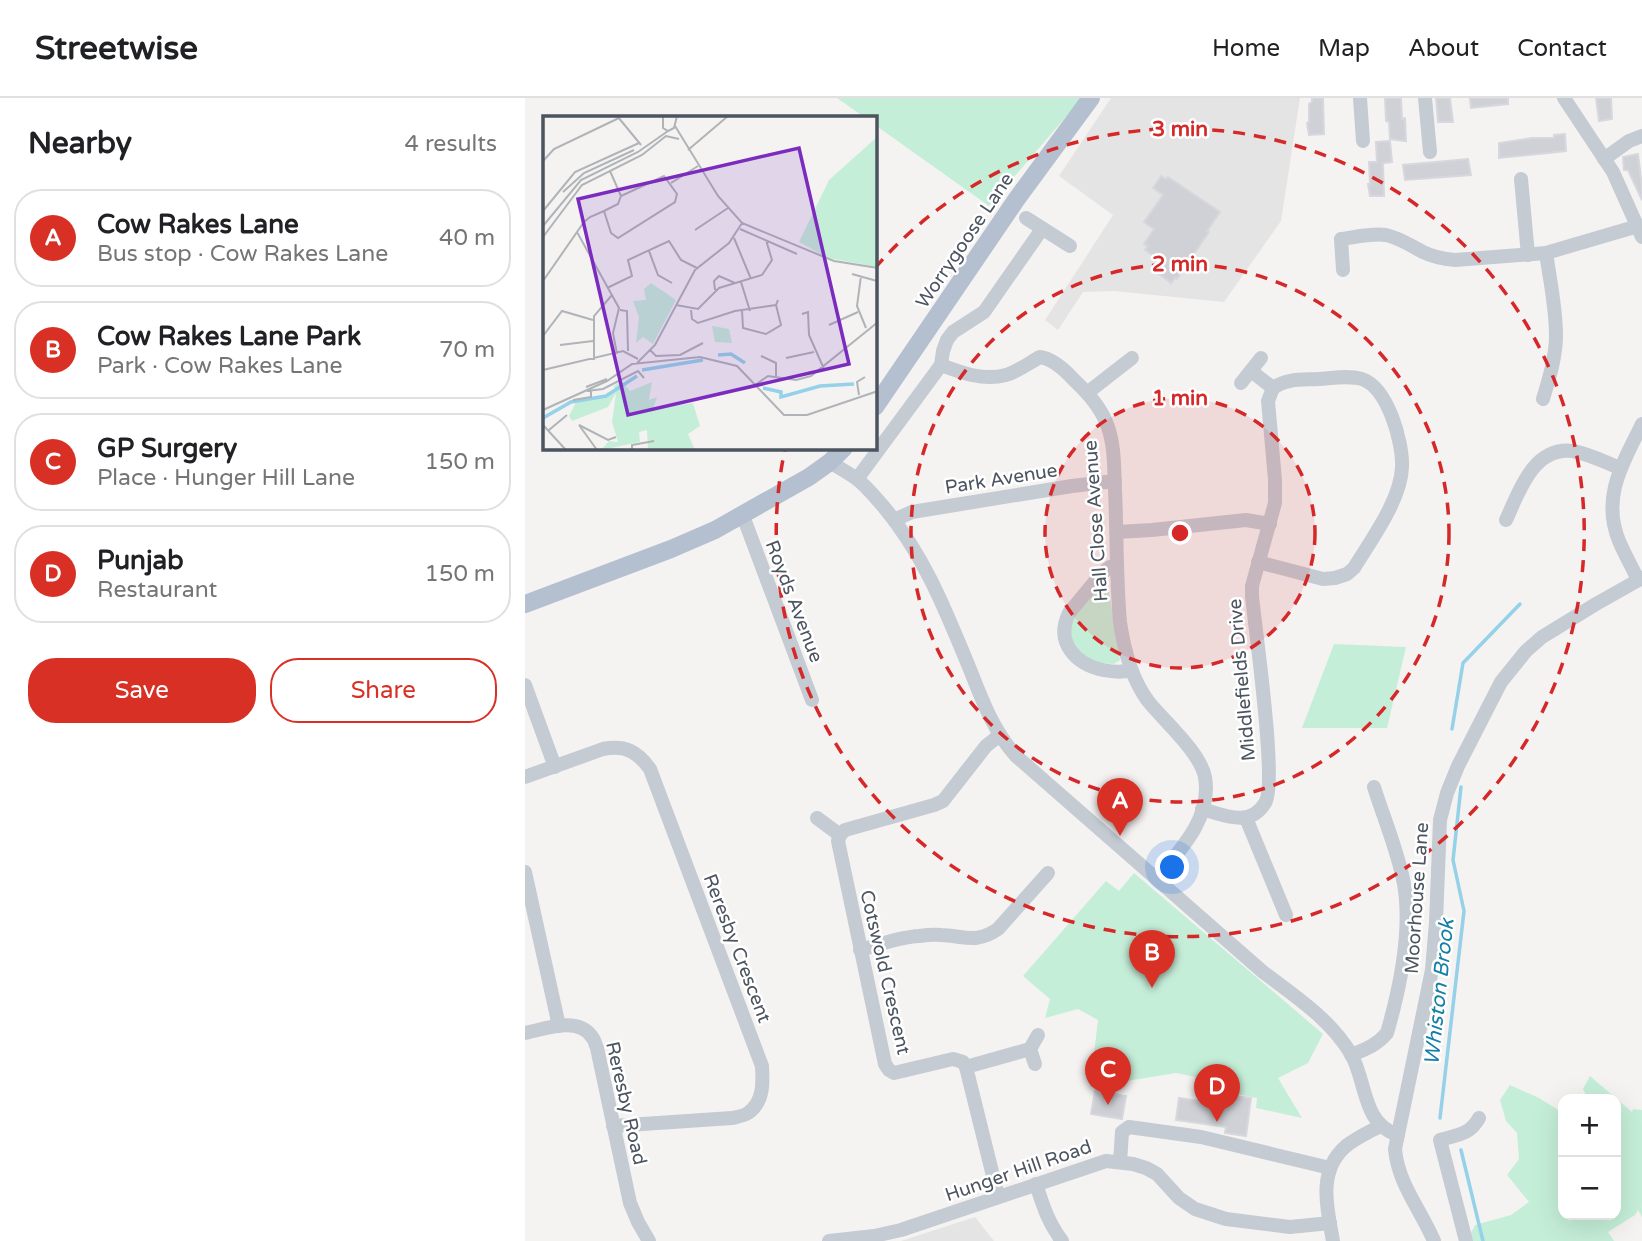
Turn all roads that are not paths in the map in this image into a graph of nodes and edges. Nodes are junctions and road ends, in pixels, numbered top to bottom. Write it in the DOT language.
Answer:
graph roads {
  1 [pos="1091,98"];
  2 [pos="1360,98"];
  3 [pos="1425,98"];
  4 [pos="1564,98"];
  5 [pos="1642,136"];
  6 [pos="1363,141"];
  7 [pos="1430,152"];
  8 [pos="1604,159"];
  9 [pos="1521,179"];
  10 [pos="1026,218"];
  11 [pos="1042,229"];
  12 [pos="1640,231"];
  13 [pos="1070,246"];
  14 [pos="1546,253"];
  15 [pos="1528,255"];
  16 [pos="1343,270"];
  17 [pos="1132,358"];
  18 [pos="1261,358"];
  19 [pos="941,365"];
  20 [pos="1251,371"];
  21 [pos="1241,383"];
  22 [pos="1273,388"];
  23 [pos="1087,393"];
  24 [pos="1543,400"];
  25 [pos="877,404"];
  26 [pos="1642,424"];
  27 [pos="842,450"];
  28 [pos="830,463"];
  29 [pos="1620,468"];
  30 [pos="857,479"];
  31 [pos="1115,481"];
  32 [pos="743,516"];
  33 [pos="894,520"];
  34 [pos="1506,520"];
  35 [pos="1270,524"];
  36 [pos="1117,532"];
  37 [pos="1258,562"];
  38 [pos="1117,565"];
  39 [pos="1640,579"];
  40 [pos="525,604"];
  41 [pos="1131,670"];
  42 [pos="525,685"];
  43 [pos="812,700"];
  44 [pos="1000,736"];
  45 [pos="555,767"];
  46 [pos="525,777"];
  47 [pos="1374,787"];
  48 [pos="1202,809"];
  49 [pos="817,818"];
  50 [pos="1246,818"];
  51 [pos="840,835"];
  52 [pos="525,872"];
  53 [pos="1048,873"];
  54 [pos="1157,878"];
  55 [pos="1286,915"];
  56 [pos="860,950"];
  57 [pos="559,1026"];
  58 [pos="525,1033"];
  59 [pos="1038,1035"];
  60 [pos="1030,1049"];
  61 [pos="1352,1055"];
  62 [pos="1035,1064"];
  63 [pos="966,1067"];
  64 [pos="1479,1118"];
  65 [pos="613,1126"];
  66 [pos="1380,1126"];
  67 [pos="1398,1135"];
  68 [pos="1120,1162"];
  69 [pos="1329,1168"];
  70 [pos="1036,1184"];
  71 [pos="998,1196"];
  72 [pos="1416,1207"];
  73 [pos="1330,1223"];
  74 [pos="649,1241"];
  75 [pos="829,1241"];
  76 [pos="1062,1241"];
  77 [pos="1333,1241"];
  78 [pos="1425,1241"];
  79 [pos="1434,1241"];
  80 [pos="1466,1241"];
  1 -- 25 [label="main road, Worrygoose Lane"];
  2 -- 6 [label="street"];
  3 -- 7 [label="street"];
  4 -- 8 [label="street"];
  5 -- 8 [label="street"];
  8 -- 12 [label="street"];
  9 -- 15 [label="street"];
  10 -- 11 [label="street"];
  11 -- 13 [label="street"];
  11 -- 19 [label="street"];
  12 -- 14 [label="street"];
  14 -- 15 [label="street"];
  14 -- 24 [label="street"];
  15 -- 16 [label="street"];
  17 -- 23 [label="street"];
  18 -- 20 [label="street"];
  19 -- 23 [label="street, Hall Close Avenue"];
  19 -- 30 [label="street"];
  20 -- 21 [label="street"];
  20 -- 22 [label="street"];
  22 -- 35 [label="street, Middlefields Drive"];
  22 -- 37 [label="street"];
  23 -- 31 [label="street, Hall Close Avenue"];
  26 -- 29 [label="street"];
  27 -- 28 [label="main road"];
  28 -- 30 [label="street"];
  28 -- 32 [label="main road"];
  29 -- 34 [label="street"];
  29 -- 39 [label="street"];
  30 -- 33 [label="street"];
  31 -- 33 [label="street, Park Avenue"];
  31 -- 36 [label="street, Hall Close Avenue"];
  32 -- 40 [label="main road"];
  32 -- 43 [label="street, Royds Avenue"];
  33 -- 44 [label="street"];
  35 -- 36 [label="street"];
  35 -- 37 [label="street, Middlefields Drive"];
  36 -- 38 [label="street, Hall Close Avenue"];
  37 -- 50 [label="street, Middlefields Drive"];
  38 -- 41 [label="street, Hall Close Avenue"];
  38 -- 41 [label="street"];
  39 -- 67 [label="street, Moorhouse Lane"];
  41 -- 48 [label="street, Hall Close Avenue"];
  42 -- 45 [label="street"];
  44 -- 51 [label="street"];
  44 -- 54 [label="street"];
  45 -- 46 [label="street"];
  45 -- 65 [label="street, Reresby Crescent"];
  47 -- 61 [label="street"];
  48 -- 50 [label="street"];
  48 -- 54 [label="street, Hall Close Avenue"];
  49 -- 51 [label="street"];
  50 -- 55 [label="street"];
  51 -- 56 [label="street, Cotswold Crescent"];
  52 -- 57 [label="street"];
  53 -- 56 [label="street"];
  54 -- 61 [label="street"];
  56 -- 63 [label="street, Cotswold Crescent"];
  57 -- 58 [label="street"];
  57 -- 65 [label="street, Reresby Road"];
  59 -- 60 [label="street"];
  60 -- 62 [label="street"];
  60 -- 63 [label="street"];
  61 -- 66 [label="street"];
  63 -- 71 [label="street"];
  64 -- 80 [label="street"];
  65 -- 74 [label="street, Reresby Road"];
  66 -- 67 [label="street"];
  66 -- 69 [label="street"];
  67 -- 72 [label="street, Moorhouse Lane"];
  68 -- 69 [label="street"];
  68 -- 70 [label="street, Hunger Hill Road"];
  68 -- 73 [label="street, Hunger Hill Road"];
  69 -- 73 [label="street"];
  70 -- 71 [label="street, Hunger Hill Road"];
  70 -- 76 [label="street"];
  71 -- 75 [label="street, Hunger Hill Road"];
  72 -- 78 [label="street"];
  72 -- 79 [label="street"];
  73 -- 77 [label="street"];
}
